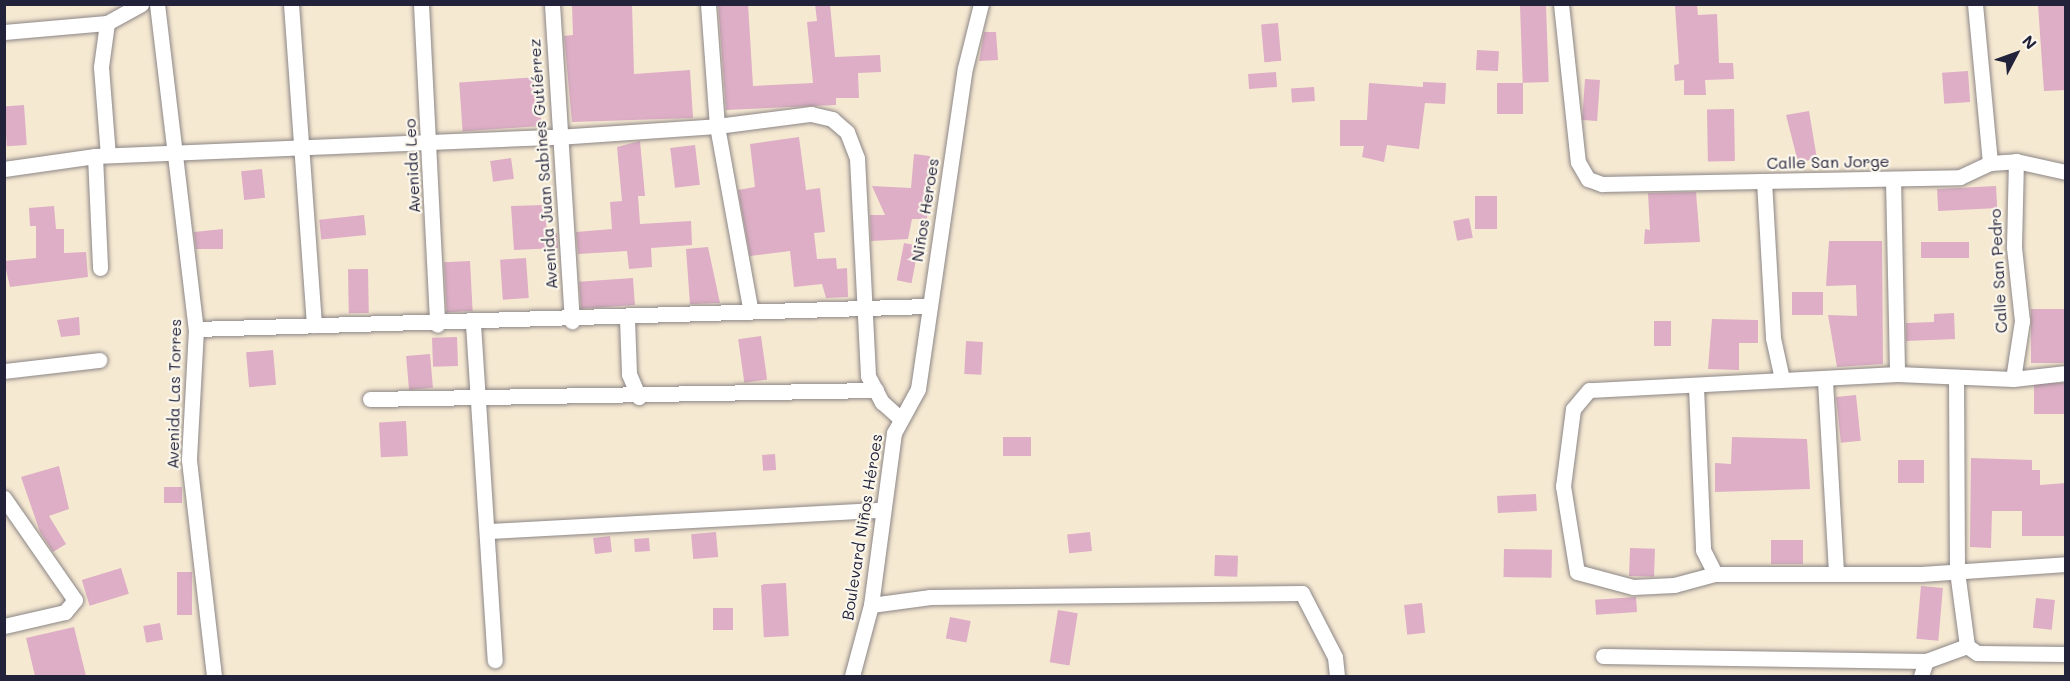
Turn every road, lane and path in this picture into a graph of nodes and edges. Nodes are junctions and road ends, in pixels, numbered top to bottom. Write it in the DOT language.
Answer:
graph roads {
  1 [pos="141,4"];
  2 [pos="157,4"];
  3 [pos="291,4"];
  4 [pos="421,4"];
  5 [pos="552,4"];
  6 [pos="708,4"];
  7 [pos="981,4"];
  8 [pos="1561,4"];
  9 [pos="1975,4"];
  10 [pos="107,23"];
  11 [pos="4,32"];
  12 [pos="717,126"];
  13 [pos="557,137"];
  14 [pos="430,141"];
  15 [pos="303,150"];
  16 [pos="175,155"];
  17 [pos="101,156"];
  18 [pos="2016,161"];
  19 [pos="1990,163"];
  20 [pos="4,169"];
  21 [pos="2066,172"];
  22 [pos="1893,179"];
  23 [pos="1764,181"];
  24 [pos="100,268"];
  25 [pos="865,305"];
  26 [pos="928,306"];
  27 [pos="750,308"];
  28 [pos="627,319"];
  29 [pos="572,321"];
  30 [pos="473,324"];
  31 [pos="314,325"];
  32 [pos="437,325"];
  33 [pos="196,329"];
  34 [pos="99,360"];
  35 [pos="4,371"];
  36 [pos="2066,373"];
  37 [pos="1897,374"];
  38 [pos="1956,378"];
  39 [pos="1782,379"];
  40 [pos="2013,380"];
  41 [pos="1824,381"];
  42 [pos="1696,387"];
  43 [pos="876,390"];
  44 [pos="639,397"];
  45 [pos="370,399"];
  46 [pos="480,400"];
  47 [pos="901,419"];
  48 [pos="4,498"];
  49 [pos="882,510"];
  50 [pos="488,531"];
  51 [pos="2066,564"];
  52 [pos="1836,570"];
  53 [pos="1957,571"];
  54 [pos="1715,574"];
  55 [pos="871,605"];
  56 [pos="4,626"];
  57 [pos="1967,646"];
  58 [pos="2066,654"];
  59 [pos="1604,656"];
  60 [pos="495,660"];
  61 [pos="1926,661"];
  62 [pos="214,676"];
  63 [pos="852,676"];
  64 [pos="1337,676"];
  65 [pos="1921,676"];
  1 -- 10 [label="street"];
  2 -- 16 [label="street, Avenida Las Torres"];
  3 -- 15 [label="street"];
  4 -- 14 [label="street, Avenida Leo"];
  5 -- 13 [label="street, Avenida Juan Sabines Gutiérrez"];
  6 -- 12 [label="street"];
  7 -- 26 [label="street, Niños Heroes"];
  8 -- 23 [label="street, Calle San Jorge"];
  9 -- 19 [label="street"];
  10 -- 11 [label="street"];
  10 -- 17 [label="street"];
  12 -- 13 [label="street"];
  12 -- 25 [label="street"];
  12 -- 27 [label="street"];
  13 -- 14 [label="street"];
  13 -- 29 [label="street, Avenida Juan Sabines Gutiérrez"];
  14 -- 15 [label="street"];
  14 -- 32 [label="street, Avenida Leo"];
  15 -- 16 [label="street"];
  15 -- 31 [label="street"];
  16 -- 17 [label="street"];
  16 -- 33 [label="street, Avenida Las Torres"];
  17 -- 20 [label="street"];
  17 -- 24 [label="street"];
  18 -- 19 [label="street, Calle San Jorge"];
  18 -- 21 [label="street, Calle San Jorge"];
  18 -- 40 [label="street, Calle San Pedro"];
  19 -- 22 [label="street, Calle San Jorge"];
  22 -- 23 [label="street, Calle San Jorge"];
  22 -- 37 [label="street"];
  23 -- 39 [label="street"];
  25 -- 26 [label="street"];
  25 -- 27 [label="street"];
  25 -- 43 [label="street"];
  26 -- 47 [label="street, Niños Heroes"];
  27 -- 28 [label="street"];
  28 -- 29 [label="street"];
  28 -- 44 [label="street"];
  29 -- 30 [label="street"];
  30 -- 32 [label="street"];
  30 -- 46 [label="street"];
  31 -- 32 [label="street"];
  31 -- 33 [label="street"];
  33 -- 62 [label="street, Avenida Las Torres"];
  34 -- 35 [label="street"];
  36 -- 40 [label="street"];
  37 -- 38 [label="street"];
  37 -- 41 [label="street"];
  38 -- 40 [label="street"];
  38 -- 53 [label="street"];
  39 -- 41 [label="street"];
  39 -- 42 [label="street"];
  41 -- 52 [label="street"];
  42 -- 54 [label="street"];
  42 -- 54 [label="street"];
  43 -- 44 [label="street"];
  43 -- 47 [label="street"];
  44 -- 46 [label="street"];
  45 -- 46 [label="street"];
  46 -- 50 [label="street"];
  47 -- 49 [label="street, Boulevard Niños Héroes"];
  48 -- 56 [label="street"];
  49 -- 50 [label="street"];
  49 -- 55 [label="street, Boulevard Niños Héroes"];
  50 -- 60 [label="street"];
  51 -- 53 [label="street"];
  52 -- 53 [label="street"];
  52 -- 54 [label="street"];
  53 -- 57 [label="street"];
  55 -- 63 [label="street, Boulevard Niños Héroes"];
  55 -- 64 [label="street"];
  57 -- 58 [label="street"];
  57 -- 61 [label="street"];
  59 -- 61 [label="street"];
  61 -- 65 [label="street"];
}
